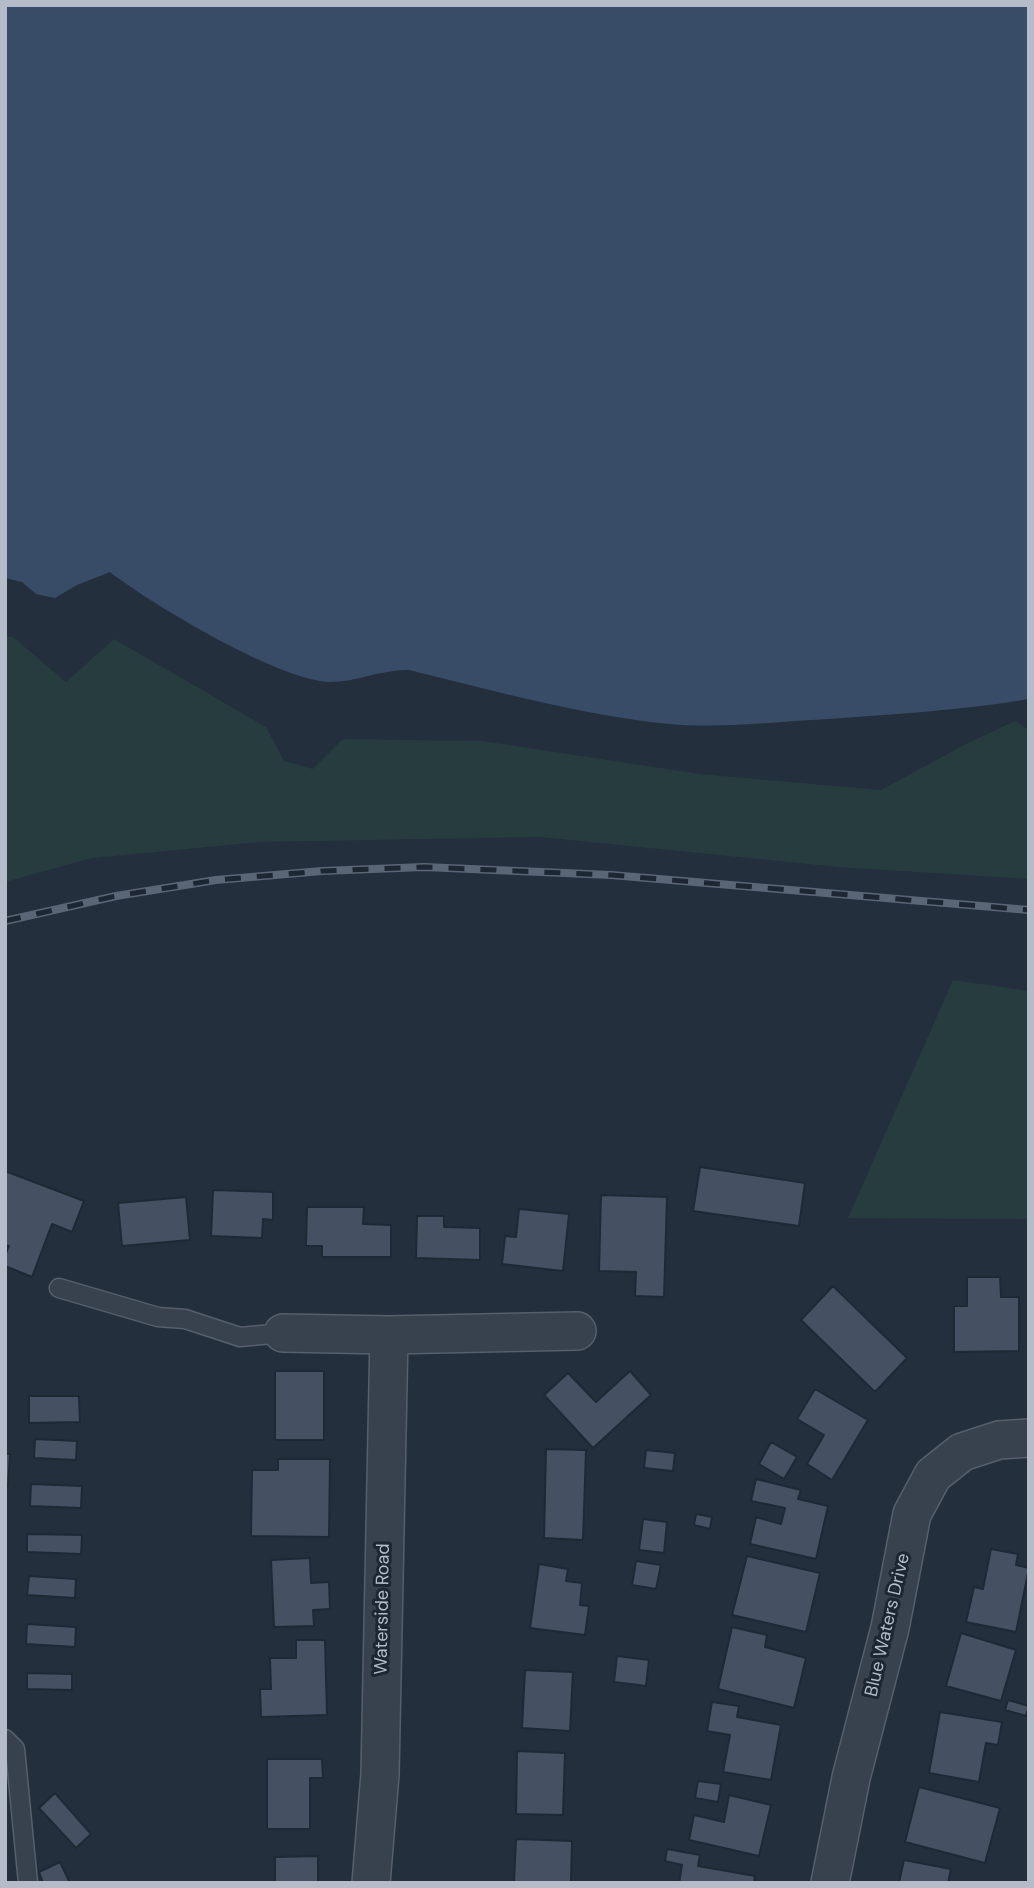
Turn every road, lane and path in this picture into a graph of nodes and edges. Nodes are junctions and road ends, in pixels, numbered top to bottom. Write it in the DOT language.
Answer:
graph roads {
  1 [pos="59,1288"];
  2 [pos="577,1331"];
  3 [pos="283,1333"];
  4 [pos="389,1335"];
  5 [pos="1029,1438"];
  6 [pos="5,1739"];
  7 [pos="28,1883"];
  8 [pos="371,1883"];
  9 [pos="830,1883"];
  1 -- 3 [label="lane"];
  2 -- 4 [label="street"];
  3 -- 4 [label="street"];
  4 -- 8 [label="street, Waterside Road"];
  5 -- 9 [label="street, Blue Waters Drive"];
  6 -- 7 [label="lane"];
}
